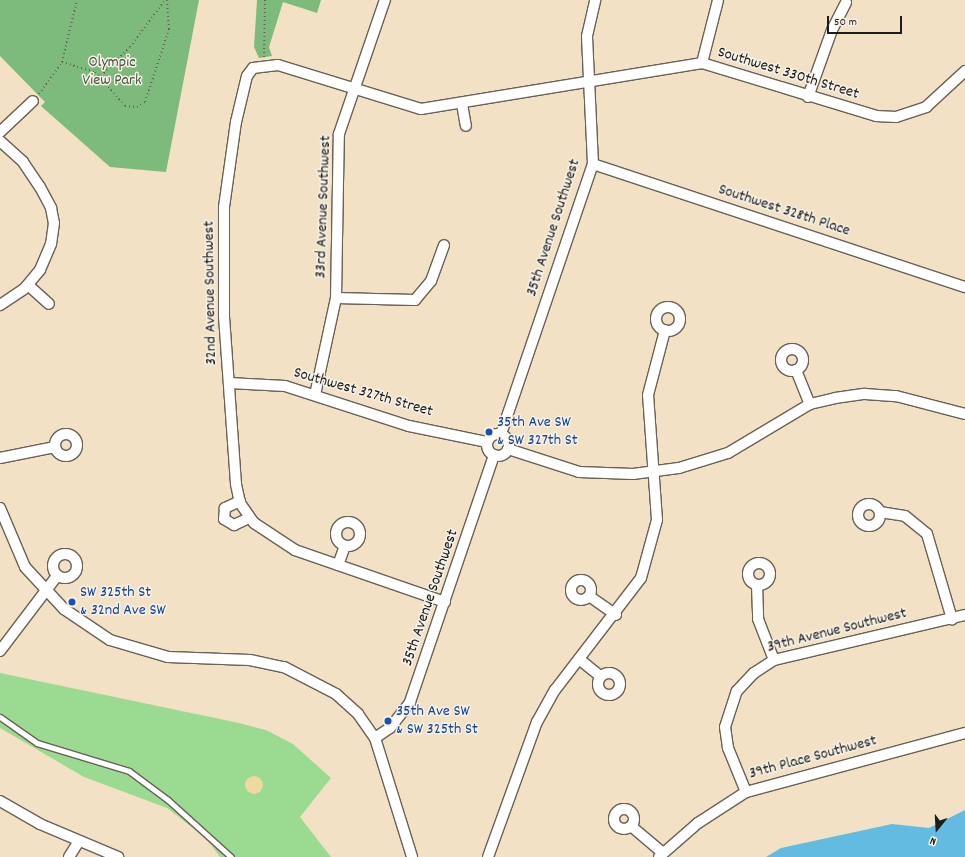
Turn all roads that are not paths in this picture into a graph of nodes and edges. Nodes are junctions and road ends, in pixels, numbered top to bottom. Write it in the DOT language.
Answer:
graph roads {
  1 [pos="386,0"];
  2 [pos="595,0"];
  3 [pos="718,0"];
  4 [pos="846,2"];
  5 [pos="702,63"];
  6 [pos="265,65"];
  7 [pos="965,71"];
  8 [pos="588,79"];
  9 [pos="354,91"];
  10 [pos="808,97"];
  11 [pos="33,101"];
  12 [pos="462,104"];
  13 [pos="466,126"];
  14 [pos="0,132"];
  15 [pos="0,141"];
  16 [pos="593,164"];
  17 [pos="444,245"];
  18 [pos="964,284"];
  19 [pos="28,285"];
  20 [pos="336,298"];
  21 [pos="49,304"];
  22 [pos="0,305"];
  23 [pos="665,330"];
  24 [pos="796,370"];
  25 [pos="229,383"];
  26 [pos="315,395"];
  27 [pos="810,404"];
  28 [pos="965,414"];
  29 [pos="501,434"];
  30 [pos="487,442"];
  31 [pos="55,447"];
  32 [pos="508,449"];
  33 [pos="494,455"];
  34 [pos="0,458"];
  35 [pos="654,471"];
  36 [pos="240,501"];
  37 [pos="0,508"];
  38 [pos="880,512"];
  39 [pos="246,515"];
  40 [pos="344,546"];
  41 [pos="338,564"];
  42 [pos="57,576"];
  43 [pos="757,585"];
  44 [pos="46,591"];
  45 [pos="589,596"];
  46 [pos="445,602"];
  47 [pos="965,614"];
  48 [pos="616,616"];
  49 [pos="952,619"];
  50 [pos="0,651"];
  51 [pos="579,659"];
  52 [pos="774,660"];
  53 [pos="601,677"];
  54 [pos="0,717"];
  55 [pos="965,733"];
  56 [pos="374,738"];
  57 [pos="746,792"];
  58 [pos="0,801"];
  59 [pos="631,826"];
  60 [pos="79,841"];
  61 [pos="661,855"];
  62 [pos="69,857"];
  63 [pos="118,857"];
  64 [pos="231,857"];
  65 [pos="412,857"];
  66 [pos="488,857"];
  1 -- 9 [label="street, 33rd Avenue Southwest"];
  2 -- 8 [label="street, 35th Avenue Southwest"];
  3 -- 5 [label="street"];
  4 -- 10 [label="street"];
  5 -- 8 [label="street, Southwest 330th Street"];
  5 -- 10 [label="street, Southwest 330th Street"];
  6 -- 9 [label="street, Southwest 330th Street"];
  6 -- 25 [label="street, 32nd Avenue Southwest"];
  7 -- 10 [label="street, Southwest 330th Street"];
  8 -- 12 [label="street, Southwest 330th Street"];
  8 -- 16 [label="street, 35th Avenue Southwest"];
  9 -- 12 [label="street, Southwest 330th Street"];
  9 -- 20 [label="street, 33rd Avenue Southwest"];
  11 -- 14 [label="street"];
  12 -- 13 [label="street"];
  15 -- 19 [label="street"];
  16 -- 18 [label="street, Southwest 328th Place"];
  16 -- 29 [label="street, 35th Avenue Southwest"];
  17 -- 20 [label="street"];
  19 -- 21 [label="street"];
  19 -- 22 [label="street"];
  20 -- 26 [label="street, 33rd Avenue Southwest"];
  23 -- 35 [label="street"];
  24 -- 27 [label="street"];
  25 -- 26 [label="street, Southwest 327th Street"];
  25 -- 36 [label="street, 32nd Avenue Southwest"];
  26 -- 30 [label="street, Southwest 327th Street"];
  27 -- 28 [label="street"];
  27 -- 35 [label="street"];
  29 -- 30 [label="street"];
  29 -- 32 [label="street"];
  30 -- 33 [label="street"];
  31 -- 34 [label="street"];
  32 -- 33 [label="street"];
  32 -- 35 [label="street"];
  33 -- 46 [label="street, 35th Avenue Southwest"];
  35 -- 48 [label="street"];
  36 -- 39 [label="street, 32nd Avenue Southwest"];
  36 -- 39 [label="street"];
  37 -- 44 [label="street"];
  38 -- 49 [label="street"];
  39 -- 41 [label="street"];
  40 -- 41 [label="street"];
  41 -- 46 [label="street"];
  42 -- 44 [label="street"];
  43 -- 52 [label="street"];
  44 -- 50 [label="street"];
  44 -- 56 [label="street"];
  45 -- 48 [label="street"];
  46 -- 56 [label="street, 35th Avenue Southwest"];
  47 -- 49 [label="street, 39th Avenue Southwest"];
  48 -- 51 [label="street"];
  49 -- 52 [label="street, 39th Avenue Southwest"];
  51 -- 53 [label="street"];
  51 -- 66 [label="street"];
  52 -- 57 [label="street, 39th Avenue Southwest"];
  54 -- 64 [label="lane"];
  55 -- 57 [label="street, 39th Place Southwest"];
  56 -- 65 [label="street"];
  57 -- 61 [label="street, 39th Place Southwest"];
  58 -- 60 [label="street"];
  59 -- 61 [label="street, 39th Place Southwest"];
  60 -- 62 [label="street"];
  60 -- 63 [label="street"];
}
